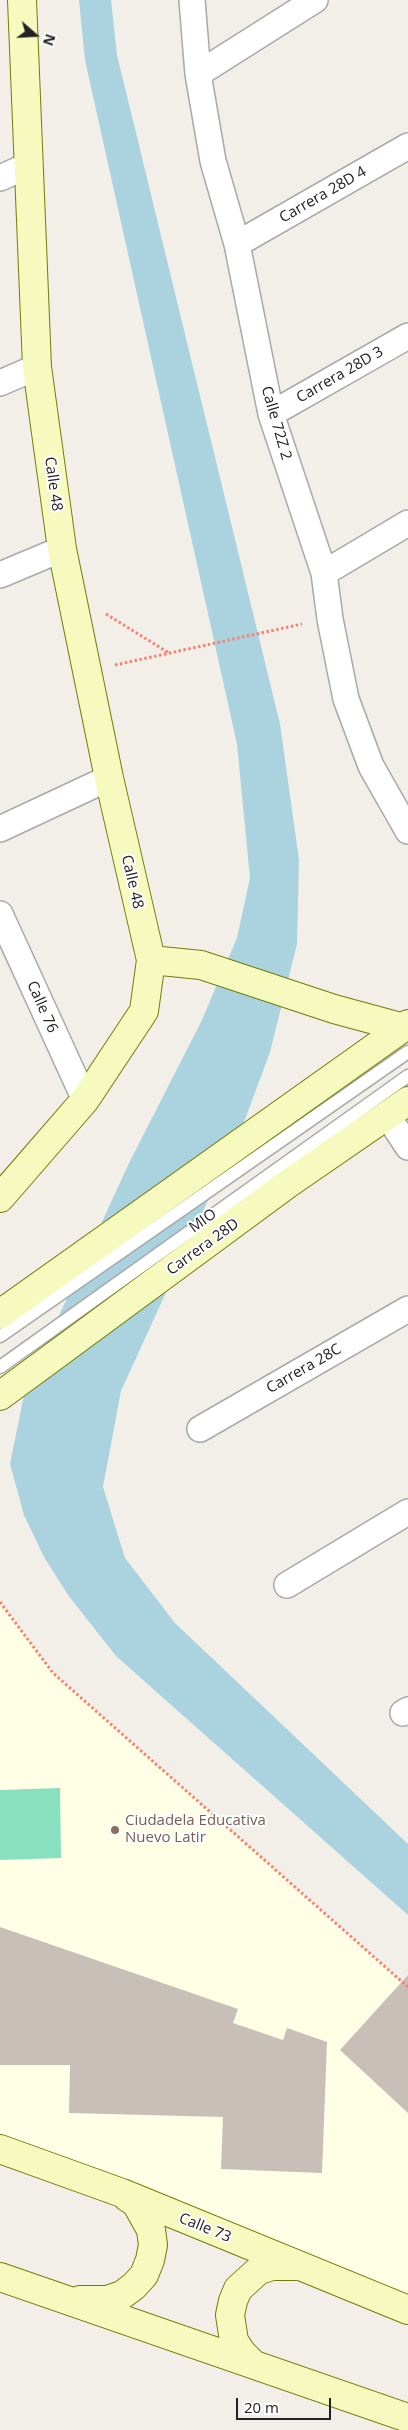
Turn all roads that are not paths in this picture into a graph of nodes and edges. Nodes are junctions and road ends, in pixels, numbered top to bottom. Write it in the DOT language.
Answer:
graph roads {
  1 [pos="22,0"];
  2 [pos="192,0"];
  3 [pos="315,0"];
  4 [pos="198,74"];
  5 [pos="408,146"];
  6 [pos="28,165"];
  7 [pos="0,178"];
  8 [pos="237,244"];
  9 [pos="408,336"];
  10 [pos="37,367"];
  11 [pos="0,383"];
  12 [pos="271,414"];
  13 [pos="408,523"];
  14 [pos="62,549"];
  15 [pos="324,573"];
  16 [pos="0,575"];
  17 [pos="109,778"];
  18 [pos="0,829"];
  19 [pos="408,831"];
  20 [pos="0,914"];
  21 [pos="150,960"];
  22 [pos="407,1035"];
  23 [pos="408,1076"];
  24 [pos="85,1100"];
  25 [pos="398,1108"];
  26 [pos="408,1148"];
  27 [pos="0,1198"];
  28 [pos="408,1308"];
  29 [pos="8,1319"];
  30 [pos="0,1336"];
  31 [pos="0,1367"];
  32 [pos="0,1396"];
  33 [pos="200,1429"];
  34 [pos="408,1512"];
  35 [pos="287,1585"];
  36 [pos="0,2149"];
  37 [pos="122,2193"];
  38 [pos="299,2267"];
  39 [pos="0,2277"];
  40 [pos="58,2298"];
  41 [pos="408,2310"];
  42 [pos="252,2363"];
  43 [pos="408,2418"];
  1 -- 6 [label="street, Calle 48"];
  2 -- 4 [label="street, Calle 72Z 2"];
  3 -- 4 [label="street"];
  4 -- 8 [label="street, Calle 72Z 2"];
  5 -- 8 [label="street, Carrera 28D 4"];
  6 -- 7 [label="street"];
  6 -- 10 [label="street, Calle 48"];
  8 -- 12 [label="street, Calle 72Z 2"];
  9 -- 12 [label="street, Carrera 28D 3"];
  10 -- 11 [label="street"];
  10 -- 14 [label="street, Calle 48"];
  12 -- 15 [label="street, Calle 72Z 2"];
  13 -- 15 [label="street"];
  14 -- 16 [label="street"];
  14 -- 17 [label="street, Calle 48"];
  15 -- 19 [label="street, Calle 72Z 2"];
  17 -- 18 [label="street"];
  17 -- 21 [label="street, Calle 48"];
  20 -- 24 [label="street, Calle 76"];
  21 -- 22 [label="street"];
  21 -- 24 [label="street"];
  22 -- 29 [label="lane, MIO"];
  22 -- 29 [label="street"];
  23 -- 31 [label="lane, MIO"];
  24 -- 27 [label="street"];
  25 -- 26 [label="street"];
  25 -- 32 [label="street, Carrera 28D"];
  28 -- 33 [label="street, Carrera 28C"];
  29 -- 30 [label="lane, MIO"];
  34 -- 35 [label="street"];
  36 -- 37 [label="street, Calle 73"];
  37 -- 38 [label="street, Calle 73"];
  37 -- 40 [label="street"];
  38 -- 41 [label="street, Calle 73"];
  38 -- 42 [label="street"];
  39 -- 40 [label="street"];
  40 -- 42 [label="street"];
  42 -- 43 [label="street"];
}
